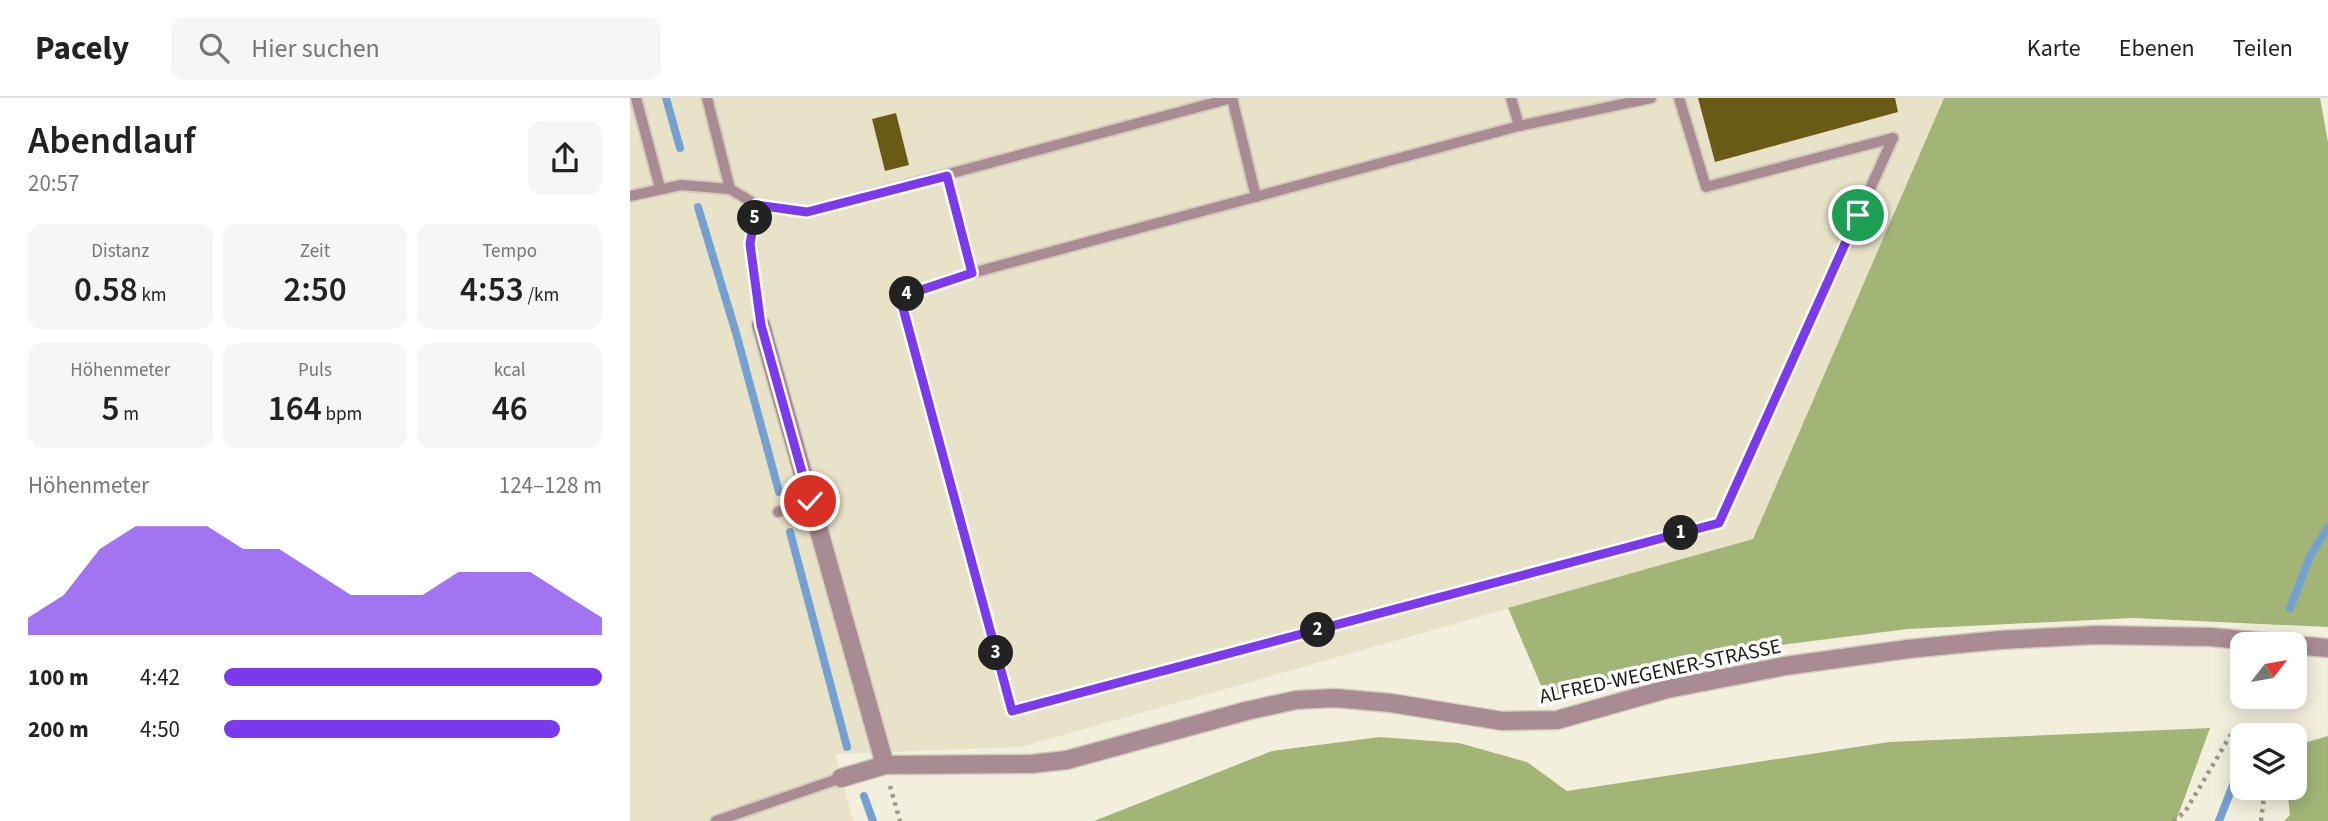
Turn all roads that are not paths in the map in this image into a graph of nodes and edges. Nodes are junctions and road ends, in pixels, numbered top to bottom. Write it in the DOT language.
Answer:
graph roads {
  1 [pos="636,98"];
  2 [pos="707,98"];
  3 [pos="1232,98"];
  4 [pos="1511,98"];
  5 [pos="1651,98"];
  6 [pos="1679,98"];
  7 [pos="1519,127"];
  8 [pos="947,176"];
  9 [pos="660,188"];
  10 [pos="730,188"];
  11 [pos="630,196"];
  12 [pos="1256,197"];
  13 [pos="757,205"];
  14 [pos="972,273"];
  15 [pos="761,325"];
  16 [pos="810,501"];
  17 [pos="778,512"];
  18 [pos="2230,640"];
  19 [pos="2307,646"];
  20 [pos="2328,648"];
  21 [pos="885,765"];
  22 [pos="841,778"];
  23 [pos="722,820"];
  1 -- 9 [label="lane"];
  2 -- 10 [label="lane"];
  3 -- 8 [label="lane"];
  3 -- 12 [label="lane"];
  4 -- 7 [label="lane"];
  5 -- 7 [label="lane"];
  6 -- 14 [label="lane"];
  7 -- 12 [label="lane"];
  8 -- 13 [label="lane"];
  8 -- 14 [label="lane"];
  9 -- 10 [label="lane"];
  9 -- 11 [label="lane"];
  10 -- 13 [label="lane"];
  12 -- 14 [label="lane"];
  13 -- 15 [label="lane"];
  15 -- 16 [label="street"];
  16 -- 17 [label="lane"];
  16 -- 21 [label="street"];
  18 -- 21 [label="street, ALFRED-WEGENER-STRASSE"];
  19 -- 20 [label="street"];
  21 -- 22 [label="street, ALFRED-WEGENER-STRASSE"];
  22 -- 23 [label="lane"];
}
